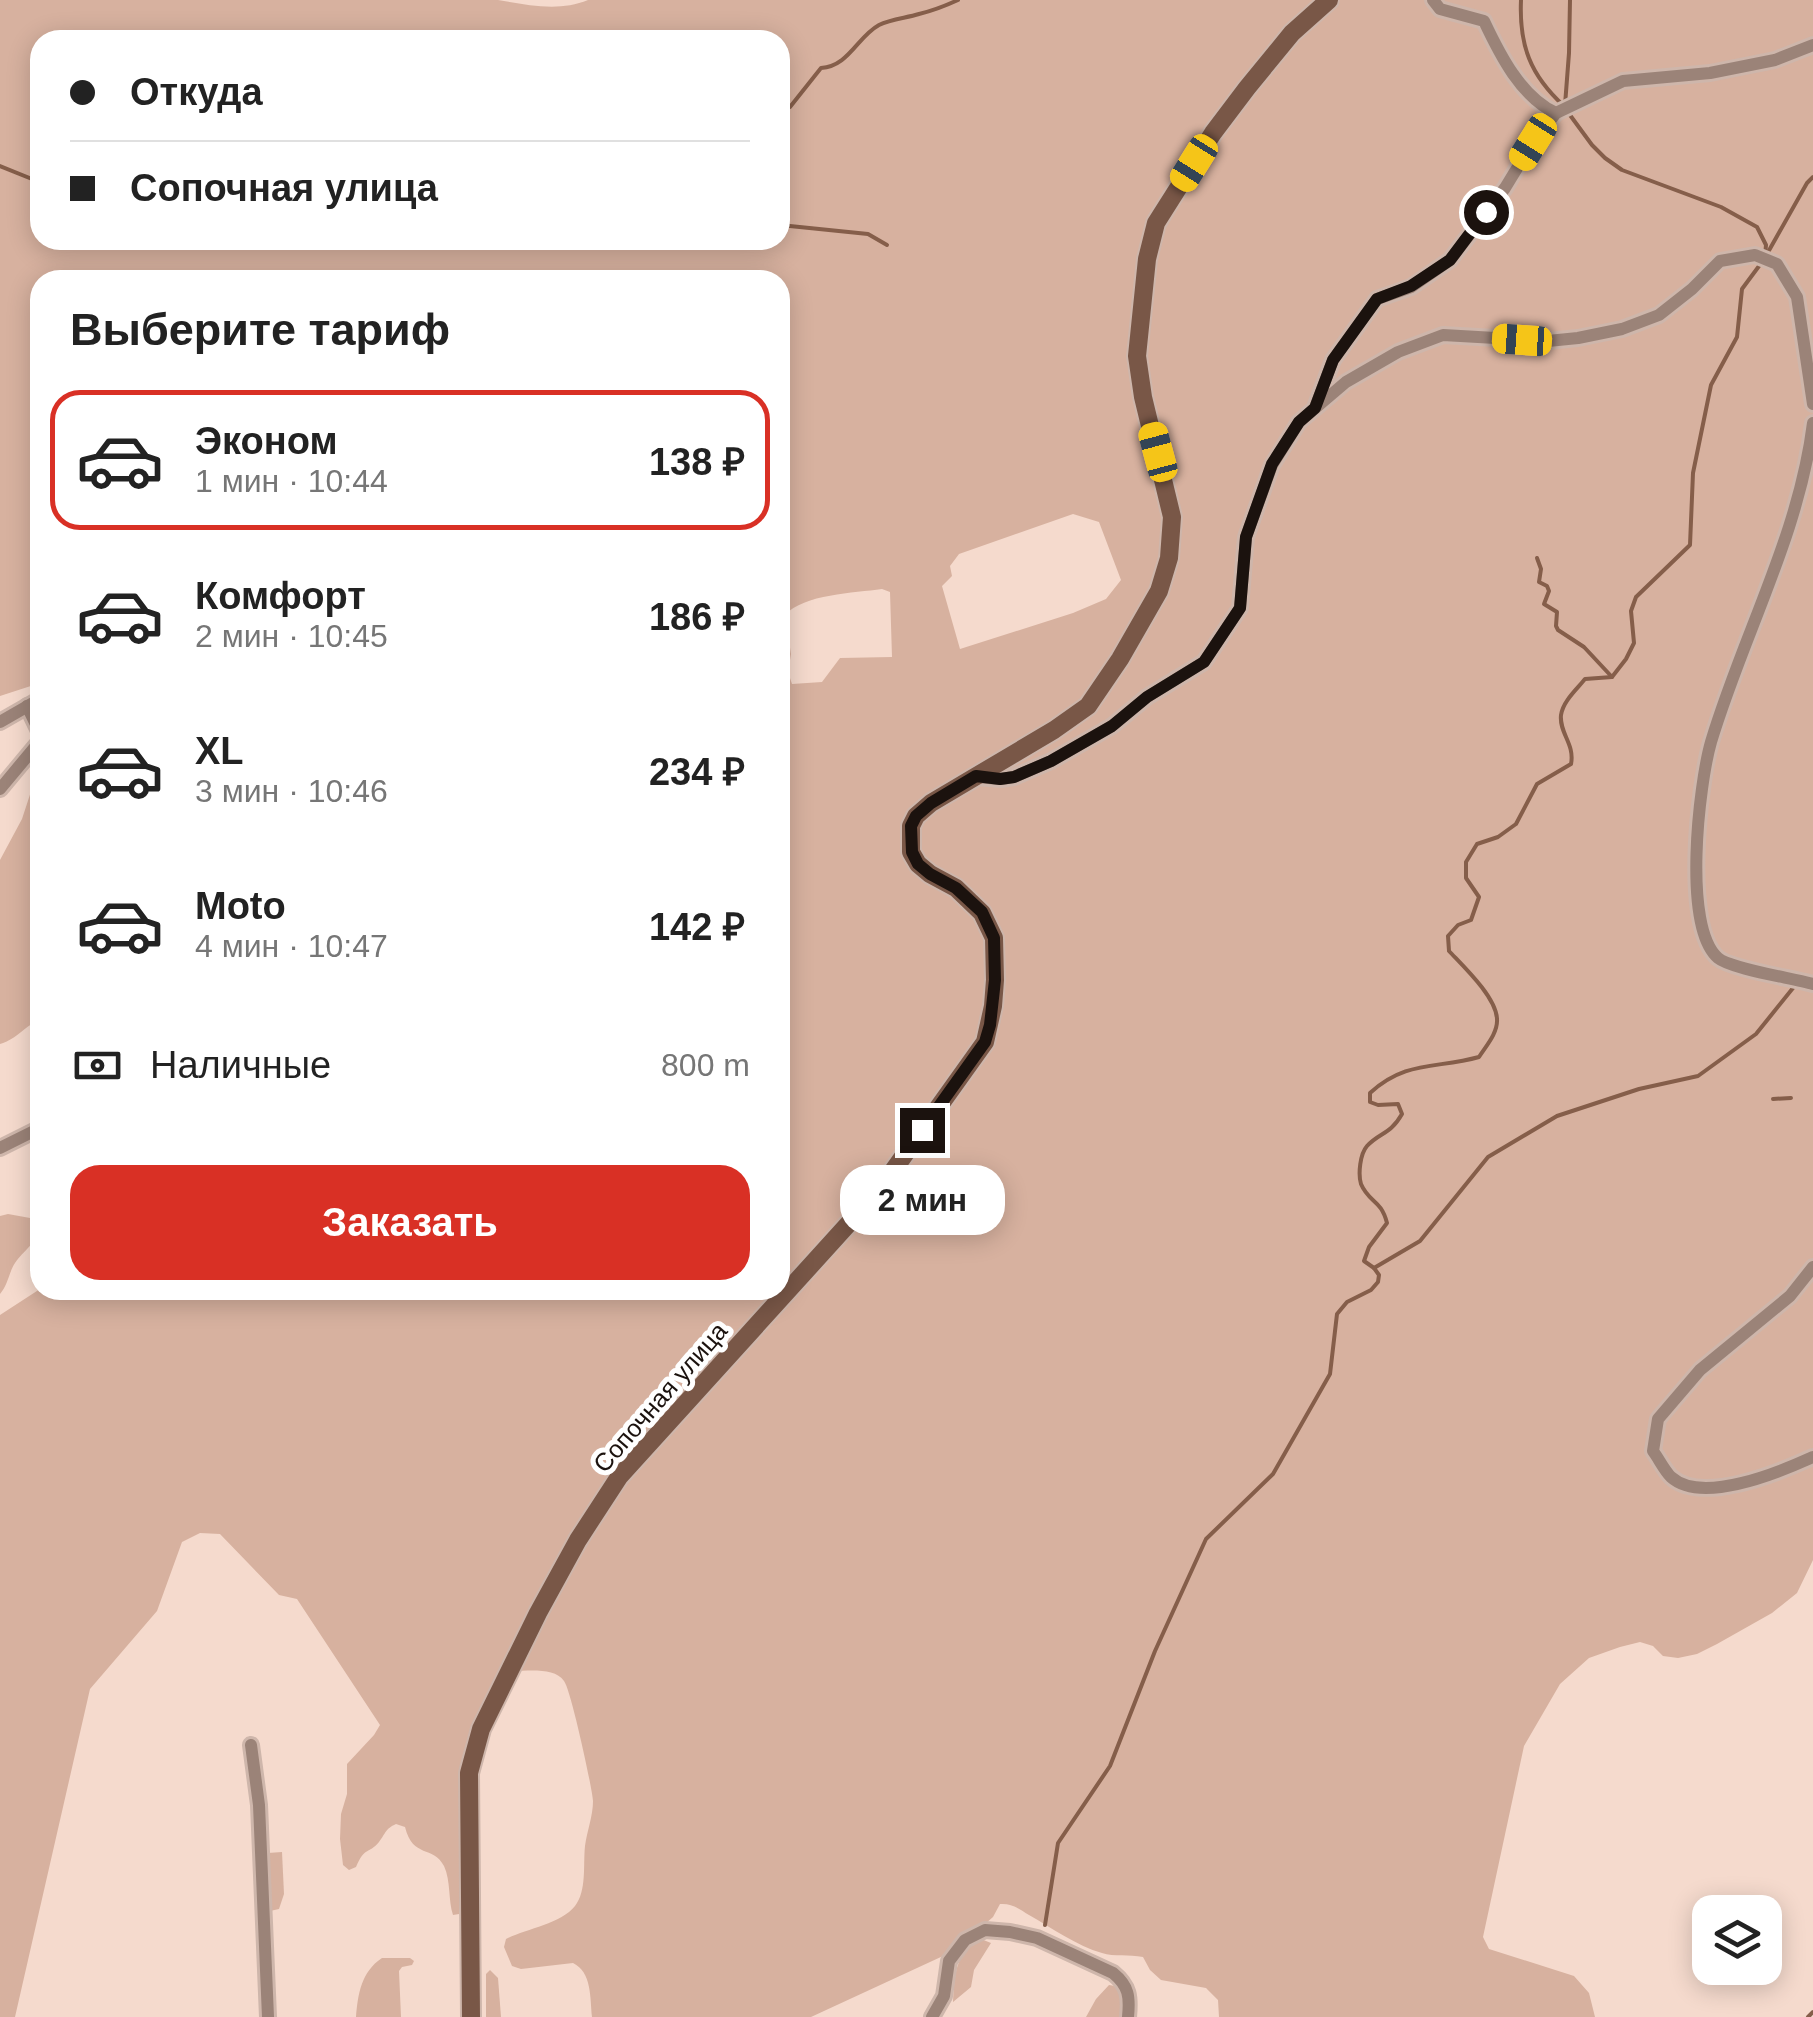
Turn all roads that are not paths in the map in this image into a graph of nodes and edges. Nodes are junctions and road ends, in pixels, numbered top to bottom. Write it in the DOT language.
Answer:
graph roads {
  1 [pos="1328,0"];
  2 [pos="1433,0"];
  3 [pos="1813,44"];
  4 [pos="1556,113"];
  5 [pos="1813,404"];
  6 [pos="1315,408"];
  7 [pos="1813,423"];
  8 [pos="30,705"];
  9 [pos="0,722"];
  10 [pos="30,752"];
  11 [pos="976,776"];
  12 [pos="0,788"];
  13 [pos="1813,984"];
  14 [pos="30,1133"];
  15 [pos="0,1148"];
  16 [pos="1813,1267"];
  17 [pos="790,1288"];
  18 [pos="779,1300"];
  19 [pos="1813,1457"];
  20 [pos="251,1745"];
  21 [pos="268,2017"];
  22 [pos="472,2017"];
  23 [pos="932,2017"];
  24 [pos="1128,2017"];
  1 -- 11 [label="main road, Сопочная улица"];
  2 -- 4 [label="street"];
  3 -- 4 [label="street"];
  4 -- 6 [label="street"];
  5 -- 6 [label="street"];
  6 -- 11 [label="street"];
  7 -- 13 [label="street"];
  8 -- 9 [label="street"];
  10 -- 12 [label="street"];
  11 -- 17 [label="main road, Сопочная улица"];
  14 -- 15 [label="street"];
  16 -- 19 [label="street"];
  18 -- 22 [label="main road, Сопочная улица"];
  20 -- 21 [label="street"];
  23 -- 24 [label="street"];
}
